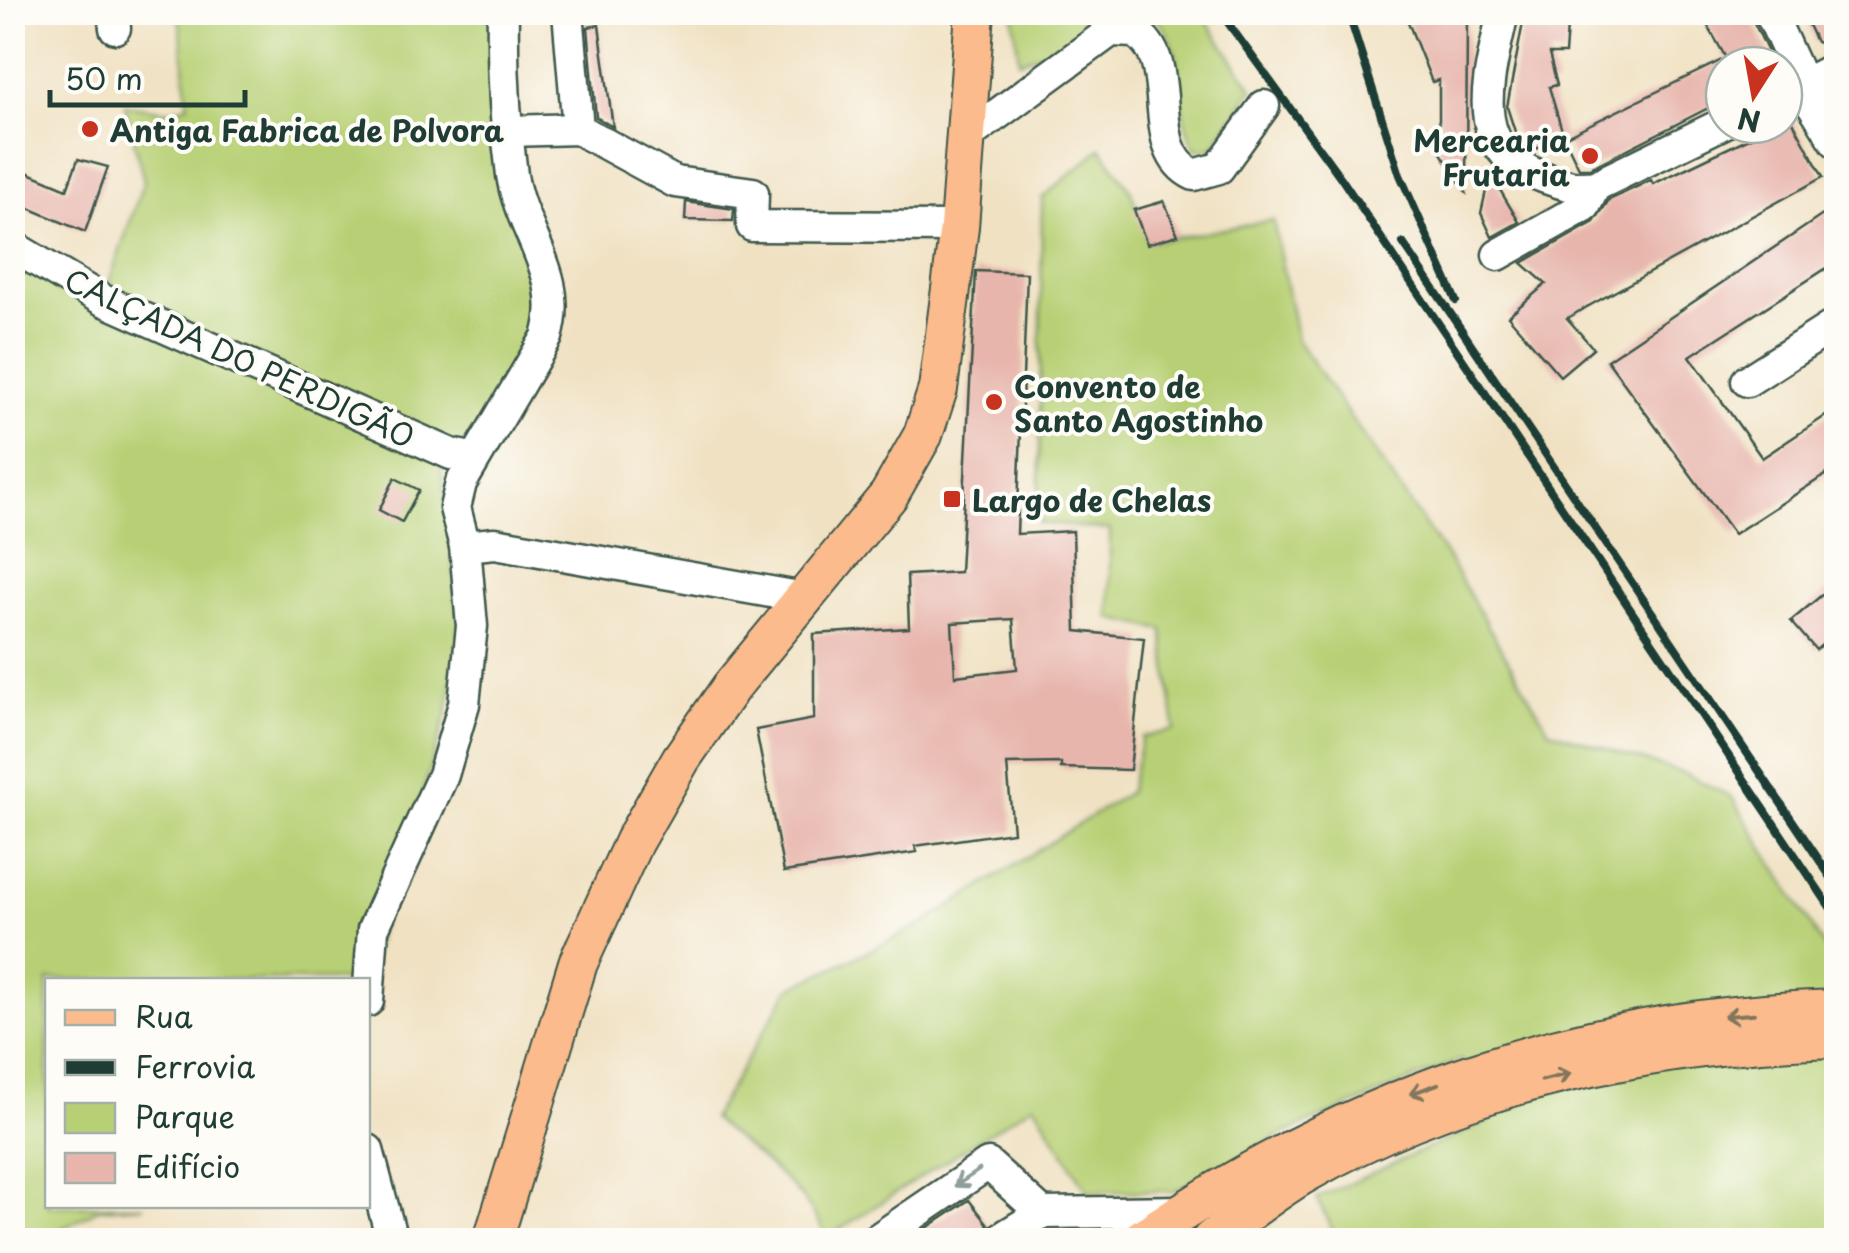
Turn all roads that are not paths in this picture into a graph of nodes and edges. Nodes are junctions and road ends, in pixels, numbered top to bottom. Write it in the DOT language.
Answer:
graph roads {
  1 [pos="503,12"];
  2 [pos="568,12"];
  3 [pos="975,12"];
  4 [pos="1504,12"];
  5 [pos="1770,12"];
  6 [pos="1780,45"];
  7 [pos="1836,67"];
  8 [pos="1804,83"];
  9 [pos="1804,97"];
  10 [pos="1264,106"];
  11 [pos="578,130"];
  12 [pos="509,131"];
  13 [pos="1704,133"];
  14 [pos="969,135"];
  15 [pos="1836,142"];
  16 [pos="1595,186"];
  17 [pos="959,228"];
  18 [pos="12,246"];
  19 [pos="1498,255"];
  20 [pos="1836,324"];
  21 [pos="1747,381"];
  22 [pos="472,458"];
  23 [pos="465,546"];
  24 [pos="804,598"];
  25 [pos="370,978"];
  26 [pos="1836,1009"];
  27 [pos="1836,1038"];
  28 [pos="370,1158"];
  29 [pos="1296,1162"];
  30 [pos="1183,1211"];
  31 [pos="1042,1213"];
  32 [pos="1244,1227"];
  33 [pos="392,1240"];
  34 [pos="492,1240"];
  35 [pos="877,1240"];
  36 [pos="998,1240"];
  37 [pos="1140,1240"];
  38 [pos="1211,1240"];
  1 -- 12 [label="street"];
  2 -- 11 [label="street"];
  3 -- 14 [label="main road"];
  4 -- 16 [label="street"];
  5 -- 6 [label="street"];
  7 -- 8 [label="street"];
  9 -- 15 [label="street"];
  10 -- 14 [label="street"];
  11 -- 12 [label="street"];
  11 -- 17 [label="street"];
  12 -- 22 [label="street"];
  13 -- 16 [label="street"];
  14 -- 17 [label="main road"];
  16 -- 19 [label="street"];
  17 -- 24 [label="main road"];
  18 -- 22 [label="street, CALÇADA DO PERDIGÃO"];
  20 -- 21 [label="street"];
  22 -- 23 [label="street"];
  23 -- 24 [label="street"];
  23 -- 25 [label="street"];
  24 -- 34 [label="main road"];
  26 -- 29 [label="main road, one-way"];
  29 -- 27 [label="main road, one-way"];
  28 -- 33 [label="street"];
  29 -- 30 [label="main road"];
  29 -- 32 [label="main road"];
  30 -- 31 [label="street"];
  30 -- 37 [label="main road"];
  31 -- 35 [label="street, one-way"];
  31 -- 36 [label="street"];
  32 -- 38 [label="main road"];
}
